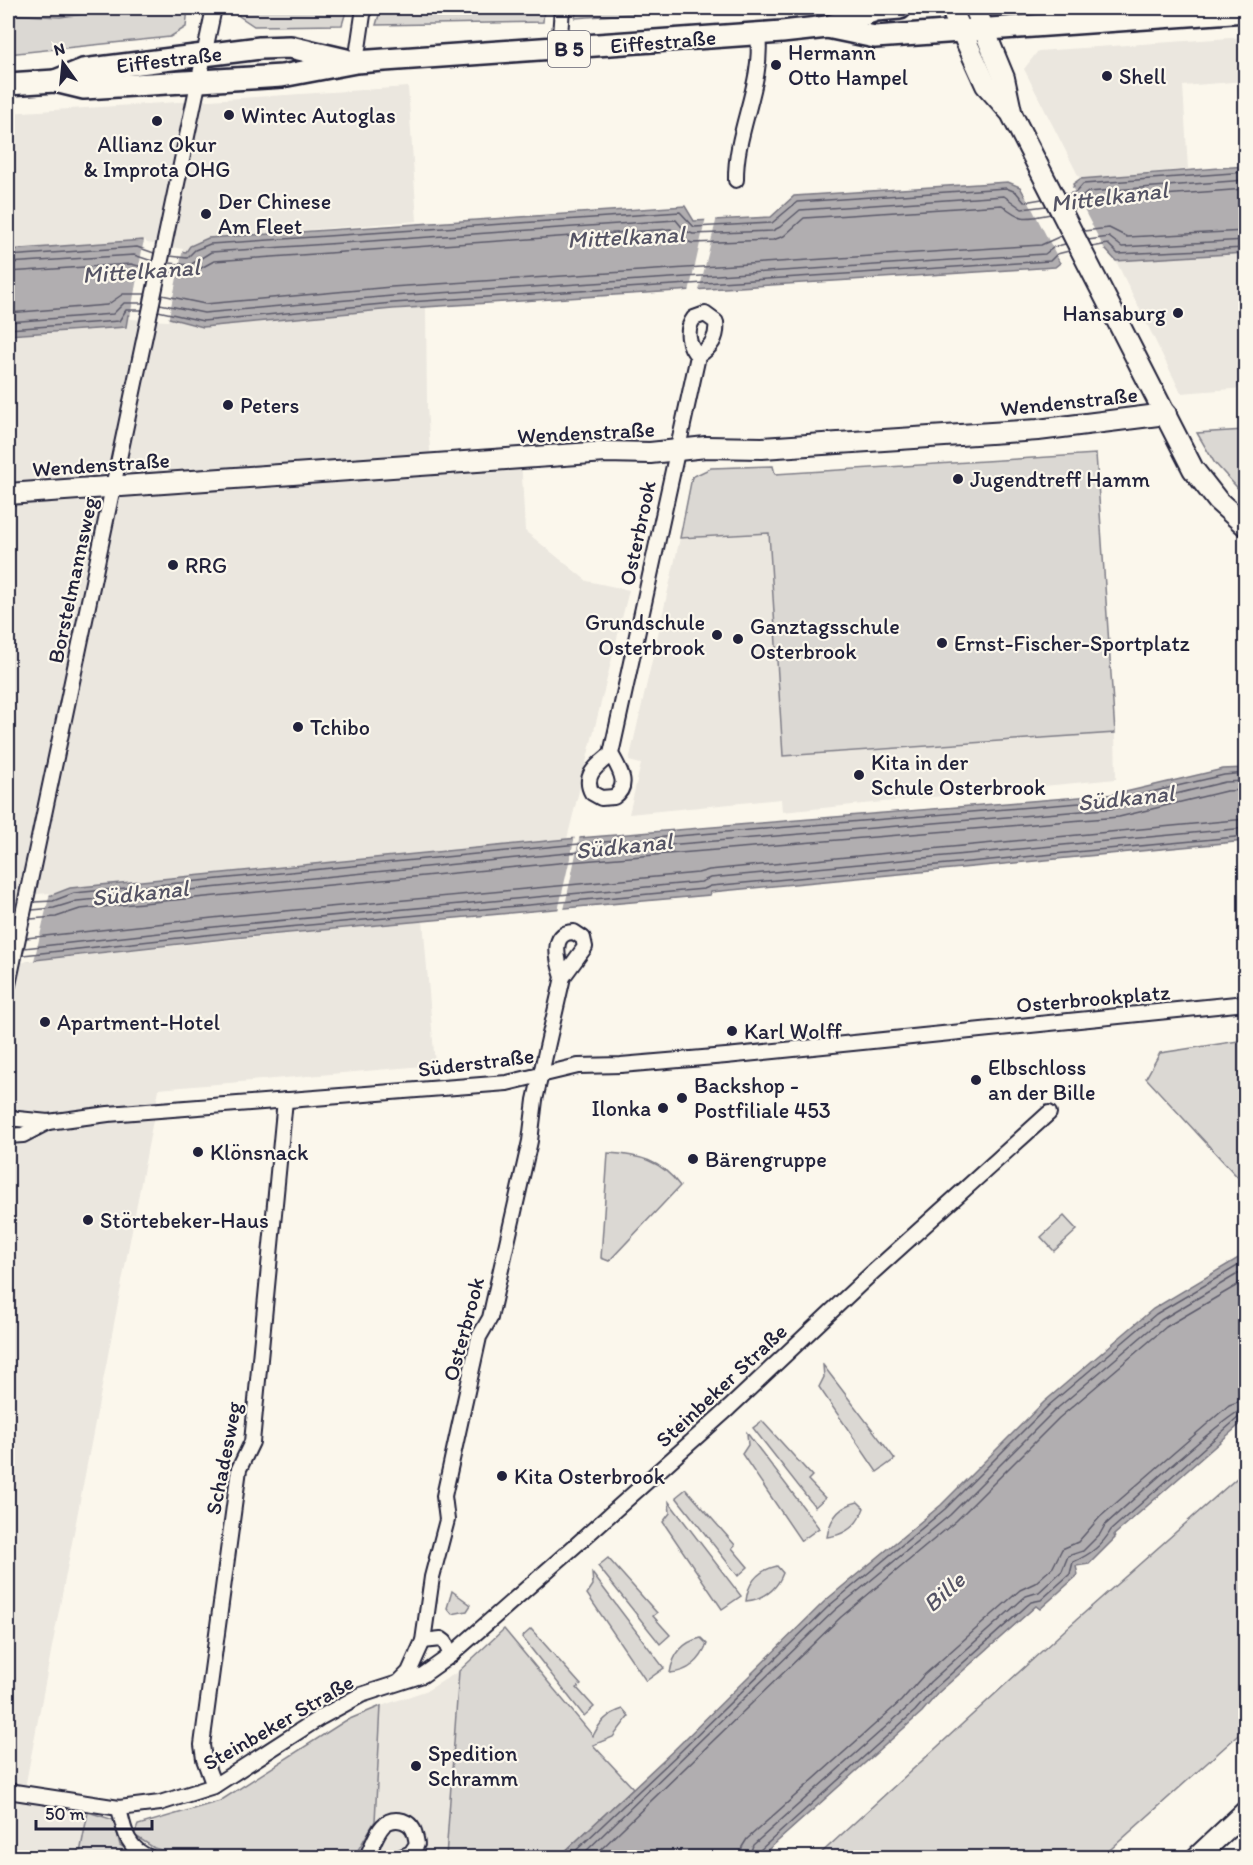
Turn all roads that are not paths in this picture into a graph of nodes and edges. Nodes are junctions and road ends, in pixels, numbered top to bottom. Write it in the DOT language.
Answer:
graph roads {
  1 [pos="214,8"];
  2 [pos="364,8"];
  3 [pos="562,8"];
  4 [pos="900,8"];
  5 [pos="951,8"];
  6 [pos="975,8"];
  7 [pos="1245,11"];
  8 [pos="827,27"];
  9 [pos="984,29"];
  10 [pos="962,31"];
  11 [pos="758,34"];
  12 [pos="559,50"];
  13 [pos="205,54"];
  14 [pos="356,62"];
  15 [pos="55,81"];
  16 [pos="199,81"];
  17 [pos="8,84"];
  18 [pos="1011,113"];
  19 [pos="736,180"];
  20 [pos="698,356"];
  21 [pos="1166,414"];
  22 [pos="677,450"];
  23 [pos="113,488"];
  24 [pos="8,494"];
  25 [pos="1245,526"];
  26 [pos="611,754"];
  27 [pos="563,977"];
  28 [pos="8,985"];
  29 [pos="1245,1004"];
  30 [pos="944,1033"];
  31 [pos="541,1076"];
  32 [pos="285,1100"];
  33 [pos="1049,1113"];
  34 [pos="8,1118"];
  35 [pos="48,1122"];
  36 [pos="8,1136"];
  37 [pos="423,1641"];
  38 [pos="451,1654"];
  39 [pos="396,1685"];
  40 [pos="214,1786"];
  41 [pos="8,1791"];
  42 [pos="119,1808"];
  43 [pos="1245,1811"];
  44 [pos="152,1857"];
  45 [pos="366,1857"];
  46 [pos="399,1857"];
  47 [pos="1196,1857"];
  1 -- 13 [label="street, Borstelmannsweg"];
  2 -- 14 [label="street"];
  3 -- 12 [label="street"];
  4 -- 8 [label="main road, Eiffestraße / B 5"];
  5 -- 10 [label="street"];
  6 -- 9 [label="street"];
  7 -- 9 [label="main road, Eiffestraße / B 5"];
  8 -- 10 [label="main road, Eiffestraße / B 5"];
  8 -- 11 [label="main road, Eiffestraße / B 5"];
  9 -- 10 [label="main road, Eiffestraße / B 5"];
  9 -- 18 [label="street"];
  10 -- 18 [label="street"];
  11 -- 12 [label="main road, Eiffestraße / B 5"];
  11 -- 19 [label="street"];
  12 -- 14 [label="main road, Eiffestraße / B 5"];
  13 -- 14 [label="main road, Eiffestraße / B 5"];
  13 -- 15 [label="main road, Eiffestraße / B 5"];
  13 -- 16 [label="street, Borstelmannsweg"];
  14 -- 16 [label="main road, Eiffestraße / B 5"];
  15 -- 16 [label="main road, Eiffestraße / B 5"];
  15 -- 17 [label="main road, Eiffestraße / B 5"];
  16 -- 23 [label="street, Borstelmannsweg"];
  18 -- 21 [label="street"];
  20 -- 22 [label="street, Osterbrook"];
  21 -- 22 [label="street, Wendenstraße"];
  21 -- 25 [label="street"];
  22 -- 23 [label="street, Wendenstraße"];
  22 -- 26 [label="street, Osterbrook"];
  23 -- 24 [label="street, Wendenstraße"];
  23 -- 28 [label="street, Borstelmannsweg"];
  27 -- 31 [label="street, Osterbrook"];
  29 -- 30 [label="street, Osterbrookplatz"];
  30 -- 31 [label="street, Süderstraße"];
  31 -- 32 [label="street, Süderstraße"];
  31 -- 37 [label="street, Osterbrook"];
  32 -- 35 [label="street, Süderstraße"];
  32 -- 40 [label="street, Schadesweg"];
  33 -- 38 [label="street, Steinbeker Straße"];
  34 -- 35 [label="street, Süderstraße"];
  35 -- 36 [label="street, Süderstraße"];
  37 -- 38 [label="street"];
  37 -- 39 [label="street, Osterbrook"];
  38 -- 39 [label="street, Steinbeker Straße"];
  39 -- 40 [label="street, Steinbeker Straße"];
  40 -- 42 [label="street, Steinbeker Straße"];
  41 -- 42 [label="street, Steinbeker Straße"];
  42 -- 44 [label="street"];
  43 -- 47 [label="street"];
  45 -- 46 [label="street"];
}
